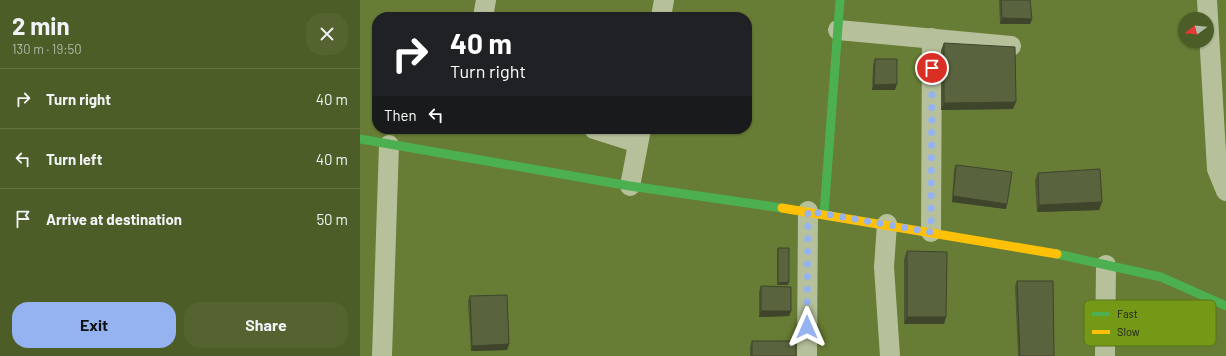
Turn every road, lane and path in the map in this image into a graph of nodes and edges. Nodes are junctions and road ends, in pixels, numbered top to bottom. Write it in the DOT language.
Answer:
graph roads {
  1 [pos="486,0"];
  2 [pos="664,0"];
  3 [pos="840,0"];
  4 [pos="1207,0"];
  5 [pos="485,12"];
  6 [pos="662,12"];
  7 [pos="838,30"];
  8 [pos="932,38"];
  9 [pos="1011,46"];
  10 [pos="626,134"];
  11 [pos="639,136"];
  12 [pos="360,139"];
  13 [pos="389,144"];
  14 [pos="630,186"];
  15 [pos="1226,191"];
  16 [pos="816,212"];
  17 [pos="887,224"];
  18 [pos="931,232"];
  19 [pos="1106,265"];
  20 [pos="1106,300"];
  21 [pos="1213,300"];
  22 [pos="1216,302"];
  23 [pos="1226,306"];
  24 [pos="1105,346"];
  25 [pos="382,356"];
  26 [pos="807,356"];
  27 [pos="890,356"];
  28 [pos="1105,356"];
  1 -- 5 [label="street"];
  2 -- 6 [label="street"];
  3 -- 7 [label="main road"];
  4 -- 15 [label="street"];
  7 -- 8 [label="street"];
  7 -- 16 [label="main road"];
  8 -- 9 [label="street"];
  8 -- 18 [label="street"];
  10 -- 11 [label="street"];
  11 -- 14 [label="street"];
  12 -- 13 [label="main road"];
  13 -- 14 [label="main road"];
  13 -- 25 [label="street"];
  14 -- 16 [label="main road"];
  16 -- 17 [label="main road"];
  16 -- 26 [label="street"];
  17 -- 18 [label="main road"];
  17 -- 27 [label="street"];
  18 -- 19 [label="main road"];
  19 -- 20 [label="street"];
  19 -- 21 [label="main road"];
  22 -- 23 [label="main road"];
  24 -- 28 [label="street"];
}
